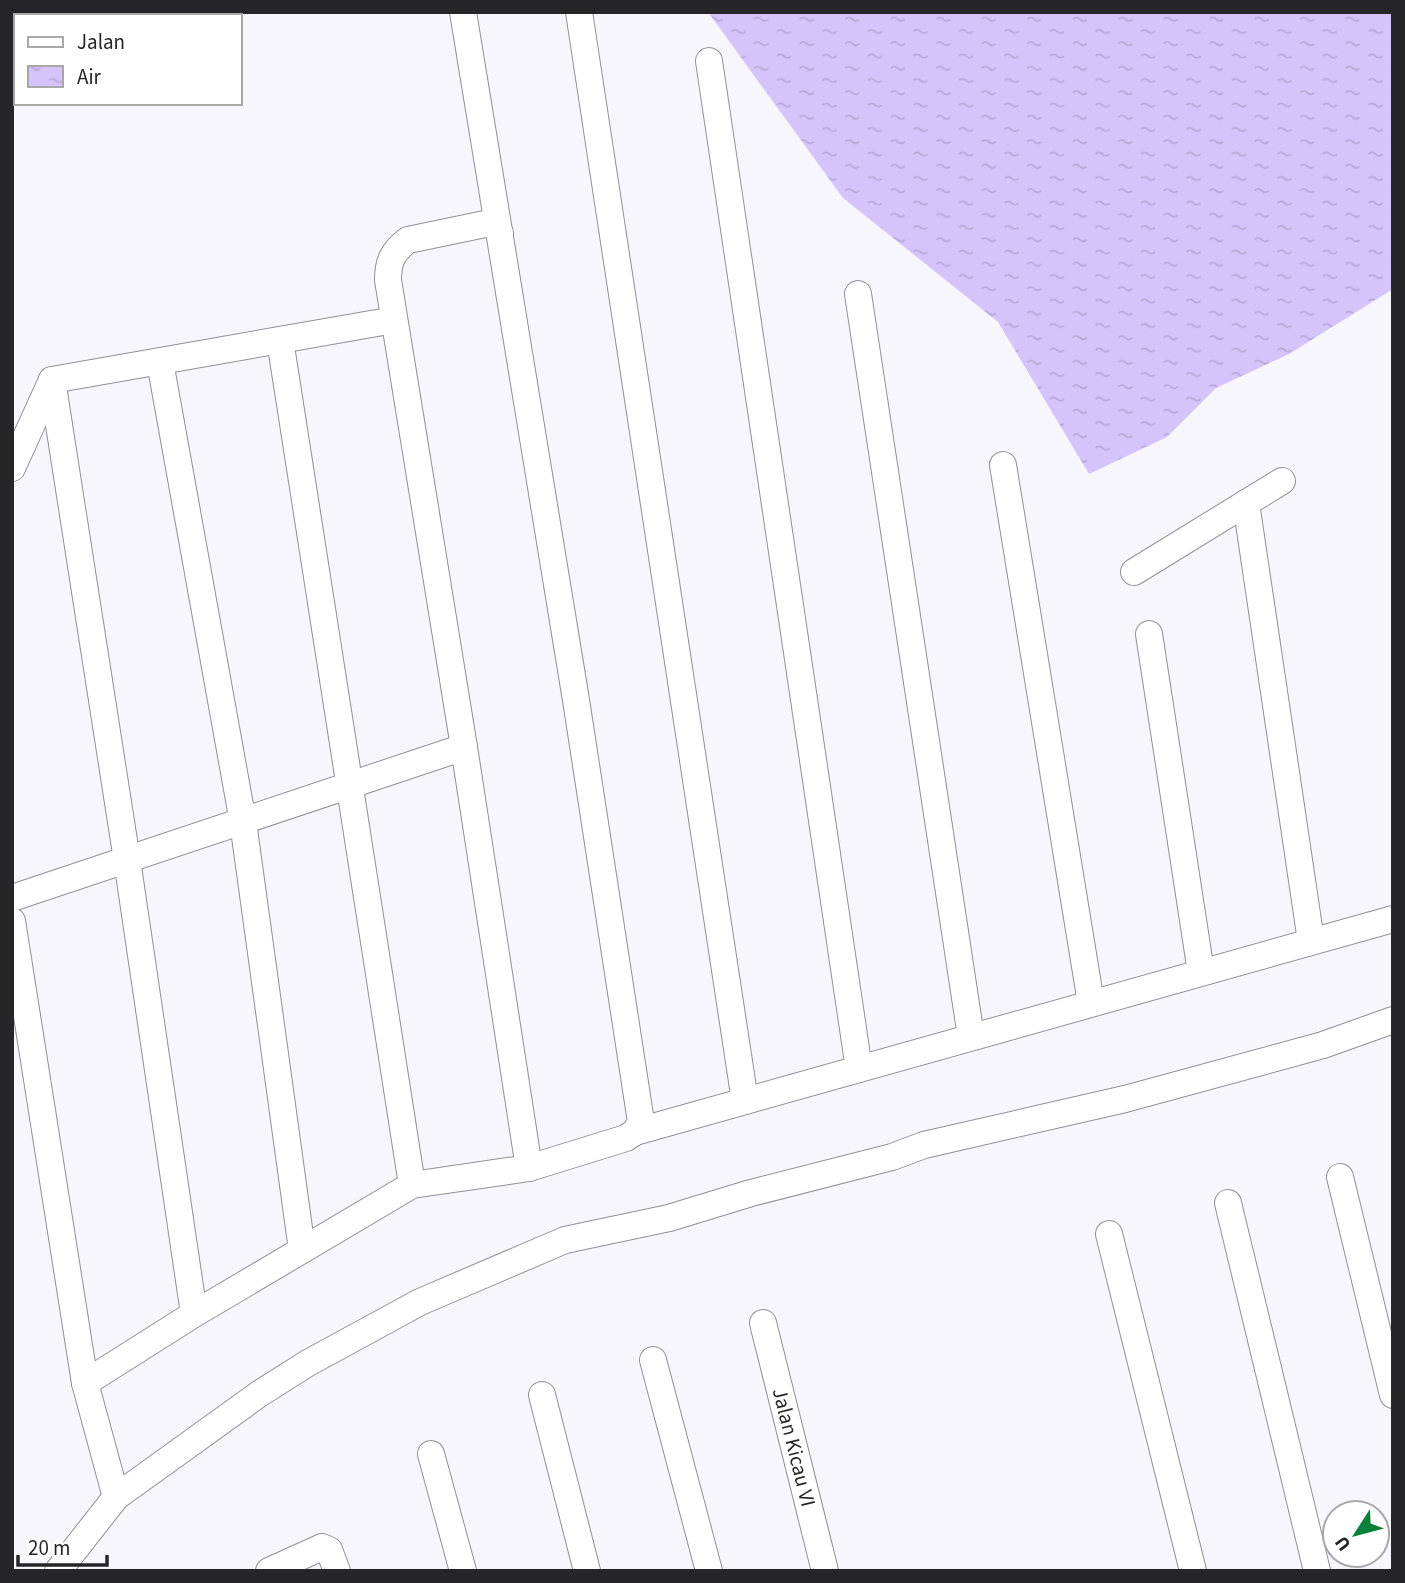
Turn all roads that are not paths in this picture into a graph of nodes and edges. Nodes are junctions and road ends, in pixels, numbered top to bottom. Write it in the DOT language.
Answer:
graph roads {
  1 [pos="463,12"];
  2 [pos="579,12"];
  3 [pos="709,61"];
  4 [pos="500,233"];
  5 [pos="858,294"];
  6 [pos="394,320"];
  7 [pos="280,340"];
  8 [pos="160,362"];
  9 [pos="52,380"];
  10 [pos="1003,465"];
  11 [pos="12,468"];
  12 [pos="1282,481"];
  13 [pos="1246,503"];
  14 [pos="1134,572"];
  15 [pos="1149,634"];
  16 [pos="464,747"];
  17 [pos="349,786"];
  18 [pos="243,822"];
  19 [pos="127,860"];
  20 [pos="12,898"];
  21 [pos="1393,919"];
  22 [pos="12,921"];
  23 [pos="1311,942"];
  24 [pos="1201,972"];
  25 [pos="1091,1003"];
  26 [pos="1393,1020"];
  27 [pos="971,1037"];
  28 [pos="859,1069"];
  29 [pos="746,1101"];
  30 [pos="635,1132"];
  31 [pos="529,1168"];
  32 [pos="1340,1177"];
  33 [pos="412,1185"];
  34 [pos="1228,1203"];
  35 [pos="1109,1234"];
  36 [pos="302,1250"];
  37 [pos="194,1314"];
  38 [pos="763,1323"];
  39 [pos="653,1360"];
  40 [pos="85,1383"];
  41 [pos="542,1395"];
  42 [pos="1393,1395"];
  43 [pos="431,1454"];
  44 [pos="116,1497"];
  45 [pos="58,1571"];
  46 [pos="269,1571"];
  47 [pos="337,1571"];
  48 [pos="463,1571"];
  49 [pos="587,1571"];
  50 [pos="709,1571"];
  51 [pos="825,1571"];
  52 [pos="1193,1571"];
  53 [pos="1317,1571"];
  1 -- 4 [label="street"];
  2 -- 29 [label="street"];
  3 -- 28 [label="street"];
  4 -- 6 [label="street"];
  4 -- 30 [label="street"];
  5 -- 27 [label="street"];
  6 -- 7 [label="street"];
  6 -- 16 [label="street"];
  7 -- 8 [label="street"];
  7 -- 17 [label="street"];
  8 -- 9 [label="street"];
  8 -- 18 [label="street"];
  9 -- 11 [label="street"];
  9 -- 19 [label="street"];
  10 -- 25 [label="street"];
  12 -- 13 [label="street"];
  13 -- 14 [label="street"];
  13 -- 23 [label="street"];
  15 -- 24 [label="street"];
  16 -- 17 [label="street"];
  16 -- 31 [label="street"];
  17 -- 18 [label="street"];
  17 -- 33 [label="street"];
  18 -- 19 [label="street"];
  18 -- 36 [label="street"];
  19 -- 20 [label="street"];
  19 -- 37 [label="street"];
  21 -- 23 [label="street"];
  22 -- 40 [label="street"];
  23 -- 24 [label="street"];
  24 -- 25 [label="street"];
  25 -- 27 [label="street"];
  26 -- 44 [label="street"];
  27 -- 28 [label="street"];
  28 -- 29 [label="street"];
  29 -- 30 [label="street"];
  30 -- 31 [label="street"];
  31 -- 33 [label="street"];
  32 -- 42 [label="street"];
  33 -- 36 [label="street"];
  34 -- 53 [label="street"];
  35 -- 52 [label="street"];
  36 -- 37 [label="street"];
  37 -- 40 [label="street"];
  38 -- 51 [label="street, Jalan Kicau VI"];
  39 -- 50 [label="street"];
  40 -- 44 [label="street"];
  41 -- 49 [label="street"];
  43 -- 48 [label="street"];
  44 -- 45 [label="street"];
  46 -- 47 [label="street"];
}
